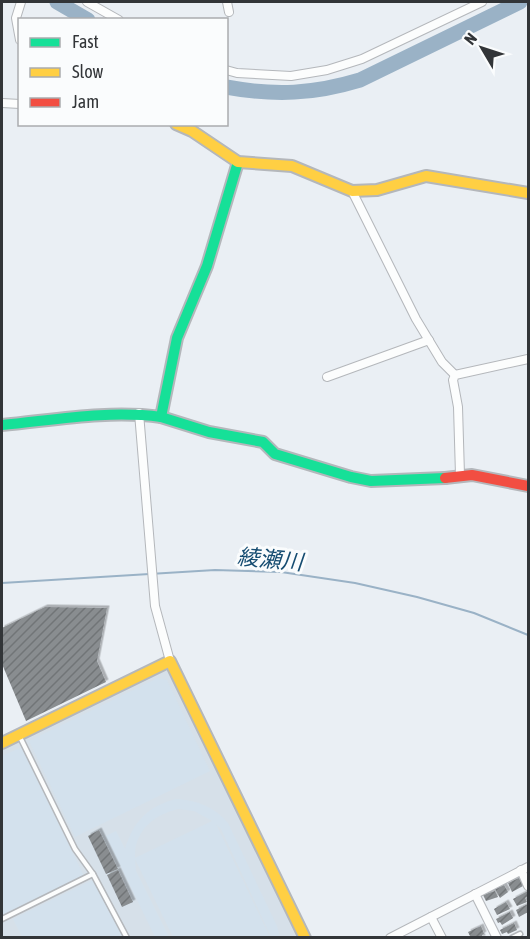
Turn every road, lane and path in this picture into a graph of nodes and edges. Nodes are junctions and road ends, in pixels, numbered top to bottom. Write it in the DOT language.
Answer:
graph roads {
  1 [pos="21,2"];
  2 [pos="87,2"];
  3 [pos="227,2"];
  4 [pos="482,2"];
  5 [pos="229,12"];
  6 [pos="115,18"];
  7 [pos="18,29"];
  8 [pos="228,71"];
  9 [pos="2,103"];
  10 [pos="18,104"];
  11 [pos="181,126"];
  12 [pos="238,162"];
  13 [pos="352,192"];
  14 [pos="528,193"];
  15 [pos="429,340"];
  16 [pos="528,359"];
  17 [pos="455,375"];
  18 [pos="327,377"];
  19 [pos="139,413"];
  20 [pos="161,417"];
  21 [pos="2,425"];
  22 [pos="460,475"];
  23 [pos="528,486"];
  24 [pos="170,662"];
  25 [pos="19,735"];
  26 [pos="2,743"];
  27 [pos="524,868"];
  28 [pos="93,874"];
  29 [pos="528,886"];
  30 [pos="475,894"];
  31 [pos="431,917"];
  32 [pos="2,919"];
  33 [pos="520,934"];
  34 [pos="127,938"];
  35 [pos="305,938"];
  36 [pos="390,938"];
  37 [pos="442,938"];
  38 [pos="497,938"];
  39 [pos="512,938"];
  1 -- 7 [label="street"];
  2 -- 6 [label="street"];
  3 -- 5 [label="street"];
  4 -- 8 [label="street"];
  9 -- 10 [label="street"];
  11 -- 12 [label="street"];
  12 -- 13 [label="street"];
  12 -- 20 [label="street"];
  13 -- 14 [label="street"];
  13 -- 15 [label="street"];
  15 -- 17 [label="street"];
  15 -- 18 [label="street"];
  16 -- 17 [label="street"];
  17 -- 22 [label="street"];
  19 -- 20 [label="street"];
  19 -- 21 [label="street"];
  19 -- 24 [label="street"];
  20 -- 22 [label="street"];
  22 -- 23 [label="street"];
  24 -- 25 [label="street"];
  24 -- 35 [label="street"];
  25 -- 26 [label="street"];
  25 -- 28 [label="lane"];
  27 -- 29 [label="street"];
  27 -- 30 [label="street"];
  28 -- 32 [label="lane"];
  28 -- 34 [label="lane"];
  30 -- 31 [label="street"];
  30 -- 38 [label="street"];
  31 -- 36 [label="street"];
  31 -- 37 [label="street"];
  33 -- 39 [label="lane"];
}
